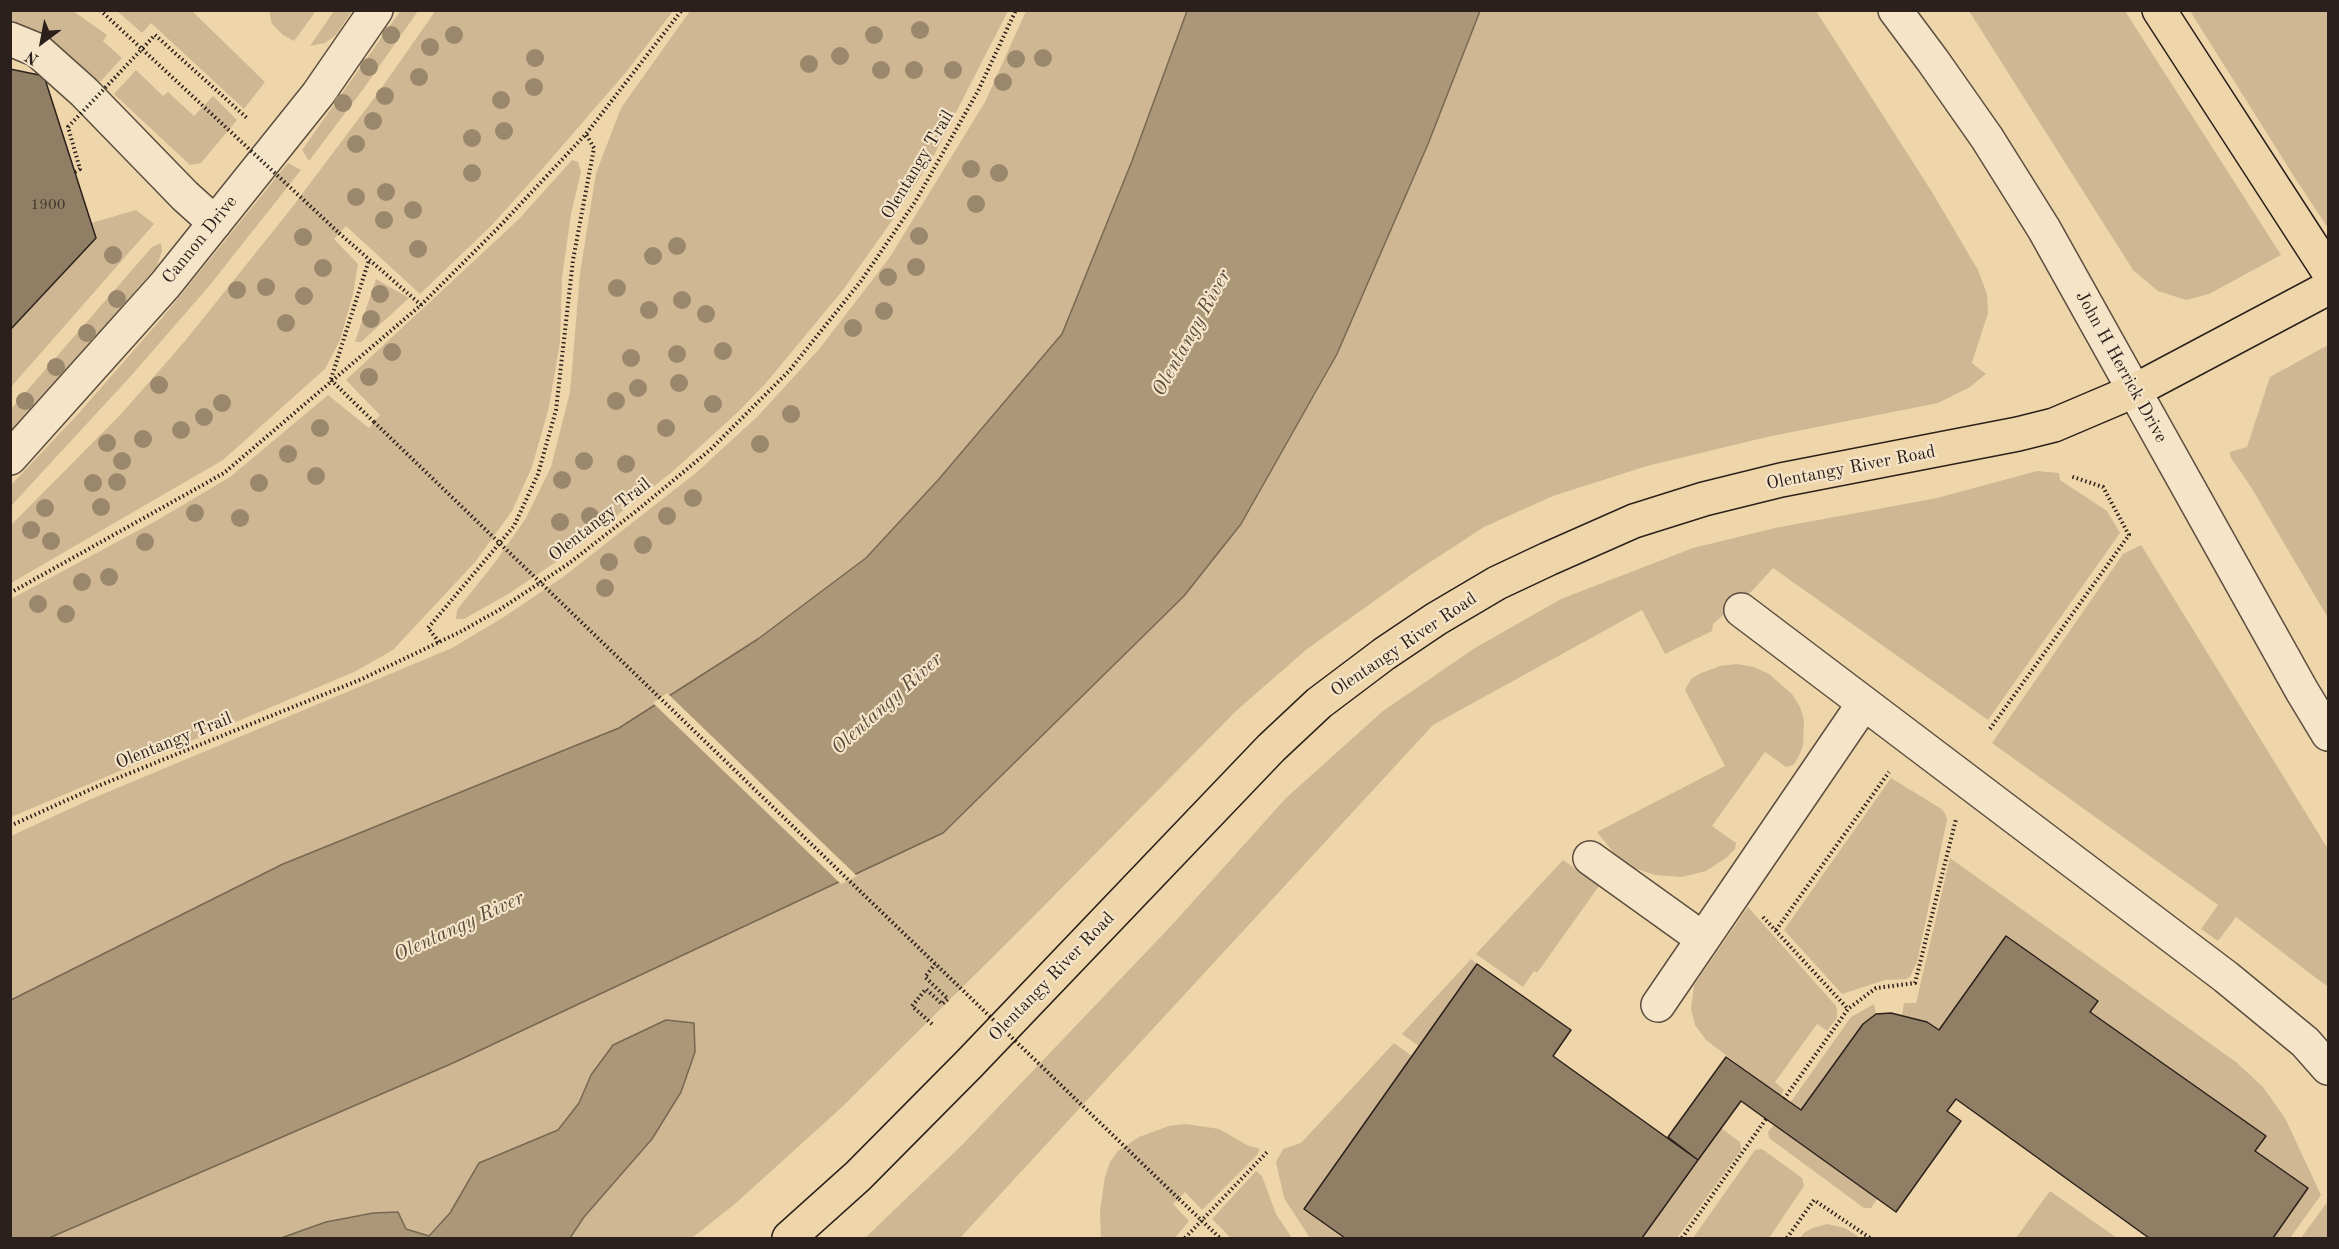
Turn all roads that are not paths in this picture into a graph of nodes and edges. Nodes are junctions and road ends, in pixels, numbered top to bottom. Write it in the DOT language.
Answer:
graph roads {
  1 [pos="376,10"];
  2 [pos="1895,10"];
  3 [pos="2159,10"];
  4 [pos="10,39"];
  5 [pos="215,223"];
  6 [pos="2328,271"];
  7 [pos="2328,288"];
  8 [pos="2134,391"];
  9 [pos="10,458"];
  10 [pos="1741,610"];
  11 [pos="1864,703"];
  12 [pos="2328,734"];
  13 [pos="1590,858"];
  14 [pos="1703,939"];
  15 [pos="1658,1005"];
  16 [pos="2328,1068"];
  17 [pos="789,1239"];
  1 -- 5 [label="street, Cannon Drive"];
  2 -- 8 [label="street, John H Herrick Drive"];
  3 -- 6 [label="main road"];
  4 -- 5 [label="street"];
  5 -- 9 [label="street, Cannon Drive"];
  7 -- 8 [label="main road, Olentangy River Road"];
  8 -- 12 [label="street, John H Herrick Drive"];
  8 -- 17 [label="main road, Olentangy River Road"];
  10 -- 11 [label="street"];
  11 -- 14 [label="street"];
  11 -- 16 [label="street"];
  13 -- 14 [label="street"];
  14 -- 15 [label="street"];
}
